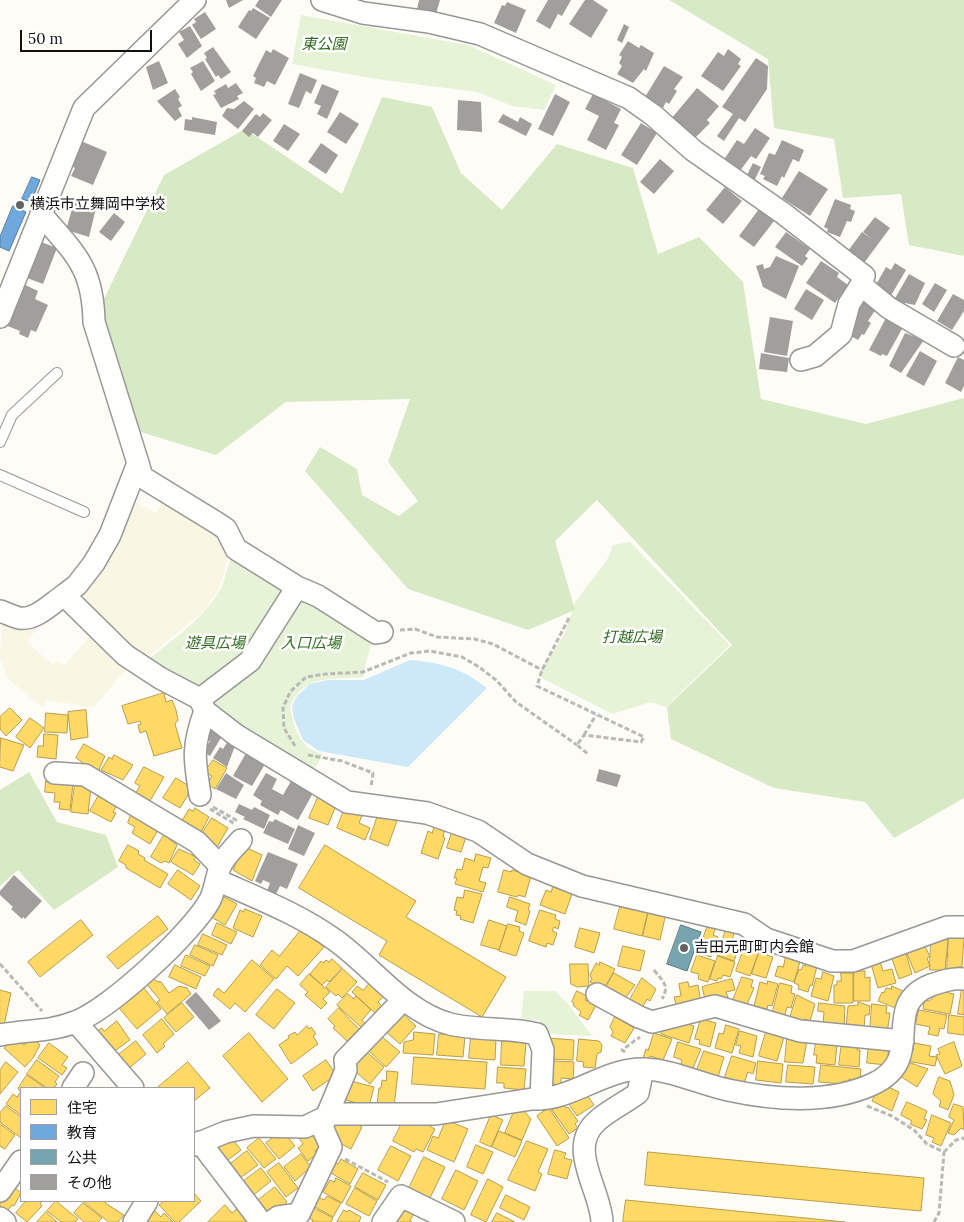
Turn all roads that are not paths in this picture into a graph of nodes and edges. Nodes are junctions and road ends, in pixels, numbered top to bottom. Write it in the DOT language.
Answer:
graph roads {
  1 [pos="195,0"];
  2 [pos="322,0"];
  3 [pos="41,214"];
  4 [pos="861,285"];
  5 [pos="0,317"];
  6 [pos="954,346"];
  7 [pos="802,360"];
  8 [pos="56,372"];
  9 [pos="0,442"];
  10 [pos="138,463"];
  11 [pos="0,475"];
  12 [pos="84,512"];
  13 [pos="297,587"];
  14 [pos="64,595"];
  15 [pos="0,611"];
  16 [pos="382,632"];
  17 [pos="203,705"];
  18 [pos="55,773"];
  19 [pos="200,795"];
  20 [pos="241,840"];
  21 [pos="219,873"];
  22 [pos="964,927"];
  23 [pos="964,979"];
  24 [pos="598,994"];
  25 [pos="403,1000"];
  26 [pos="76,1022"];
  27 [pos="0,1034"];
  28 [pos="903,1041"];
  29 [pos="643,1069"];
  30 [pos="132,1087"];
  31 [pos="541,1099"];
  32 [pos="324,1118"];
  33 [pos="197,1144"];
  34 [pos="20,1162"];
  35 [pos="0,1191"];
  36 [pos="0,1218"];
  37 [pos="302,1218"];
  38 [pos="5,1222"];
  39 [pos="261,1222"];
  40 [pos="271,1222"];
  41 [pos="382,1222"];
  42 [pos="454,1222"];
  43 [pos="602,1222"];
  1 -- 3 [label="street"];
  2 -- 4 [label="street"];
  3 -- 5 [label="street"];
  3 -- 10 [label="street"];
  4 -- 6 [label="street"];
  4 -- 7 [label="street"];
  8 -- 9 [label="lane"];
  10 -- 13 [label="street"];
  10 -- 14 [label="street"];
  11 -- 12 [label="lane"];
  13 -- 16 [label="street"];
  13 -- 17 [label="street"];
  14 -- 15 [label="street"];
  14 -- 17 [label="street"];
  17 -- 19 [label="street"];
  17 -- 22 [label="street"];
  18 -- 21 [label="street"];
  20 -- 21 [label="street"];
  21 -- 25 [label="street"];
  21 -- 26 [label="street"];
  23 -- 28 [label="street"];
  24 -- 28 [label="street"];
  25 -- 31 [label="street"];
  25 -- 32 [label="street"];
  26 -- 27 [label="street"];
  26 -- 30 [label="street"];
  28 -- 29 [label="street"];
  29 -- 31 [label="street"];
  29 -- 43 [label="street"];
  31 -- 32 [label="street"];
  32 -- 33 [label="street"];
  32 -- 37 [label="street"];
  33 -- 39 [label="street"];
  34 -- 35 [label="street"];
  36 -- 38 [label="street"];
  37 -- 40 [label="street"];
  41 -- 42 [label="street"];
}
